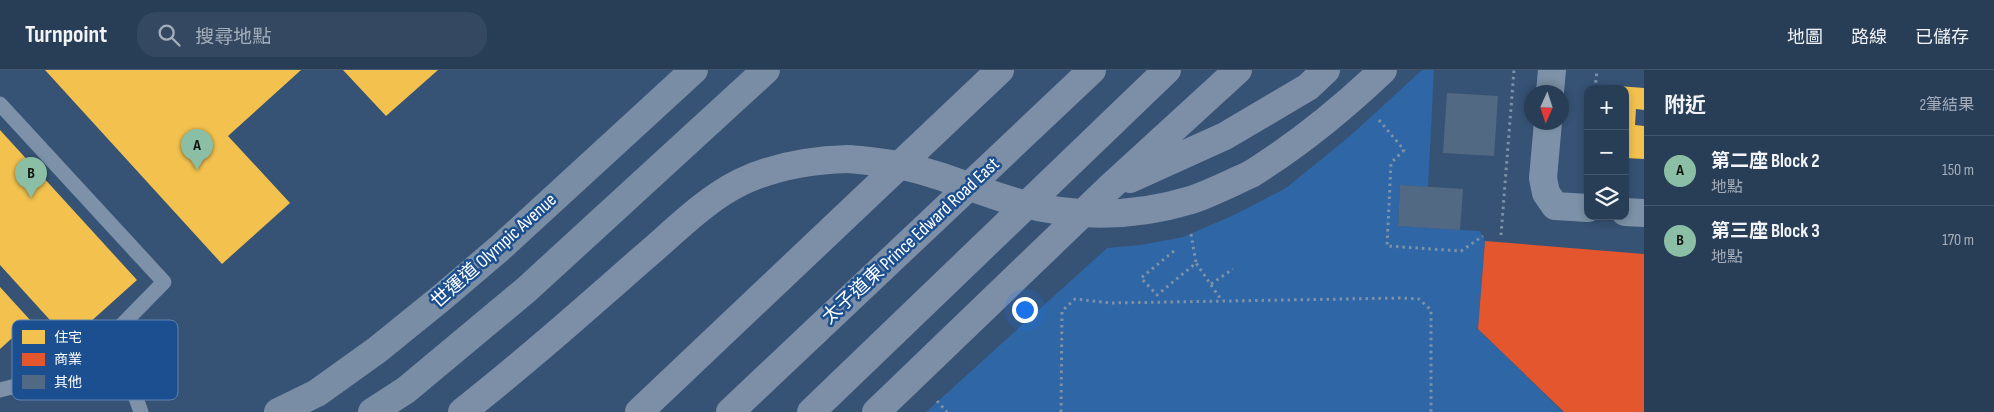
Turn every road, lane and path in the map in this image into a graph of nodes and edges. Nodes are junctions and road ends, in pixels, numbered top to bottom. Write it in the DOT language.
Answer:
graph roads {
  1 [pos="694,70"];
  2 [pos="766,70"];
  3 [pos="1000,70"];
  4 [pos="1092,70"];
  5 [pos="1167,70"];
  6 [pos="1238,70"];
  7 [pos="1383,70"];
  8 [pos="1514,70"];
  9 [pos="1552,70"];
  10 [pos="1597,70"];
  11 [pos="1317,79"];
  12 [pos="1551,85"];
  13 [pos="1595,85"];
  14 [pos="0,104"];
  15 [pos="1375,115"];
  16 [pos="1547,130"];
  17 [pos="1109,188"];
  18 [pos="1584,208"];
  19 [pos="1629,212"];
  20 [pos="1644,213"];
  21 [pos="1191,230"];
  22 [pos="1501,235"];
  23 [pos="1483,236"];
  24 [pos="1174,252"];
  25 [pos="1196,263"];
  26 [pos="1233,269"];
  27 [pos="1211,284"];
  28 [pos="1222,301"];
  29 [pos="127,320"];
  30 [pos="137,400"];
  31 [pos="937,400"];
  32 [pos="141,412"];
  33 [pos="278,412"];
  34 [pos="372,412"];
  35 [pos="462,412"];
  36 [pos="639,412"];
  37 [pos="730,412"];
  38 [pos="811,412"];
  39 [pos="876,412"];
  40 [pos="947,412"];
  41 [pos="1061,412"];
  42 [pos="1431,412"];
  1 -- 33 [label="main road, 世運道 Olympic Avenue"];
  2 -- 34 [label="main road"];
  3 -- 36 [label="main road"];
  4 -- 37 [label="main road, 太子道東 Prince Edward Road East"];
  5 -- 38 [label="main road"];
  6 -- 17 [label="main road"];
  7 -- 35 [label="main road, bridge"];
  8 -- 22 [label="path"];
  9 -- 12 [label="street"];
  10 -- 13 [label="path"];
  11 -- 17 [label="main road"];
  14 -- 29 [label="lane"];
  15 -- 23 [label="path"];
  16 -- 18 [label="street"];
  17 -- 39 [label="main road"];
  19 -- 20 [label="street"];
  21 -- 25 [label="path"];
  24 -- 25 [label="path"];
  25 -- 27 [label="path"];
  26 -- 27 [label="path"];
  27 -- 28 [label="path"];
  28 -- 41 [label="path"];
  28 -- 42 [label="path"];
  30 -- 32 [label="lane"];
  31 -- 40 [label="path"];
}
